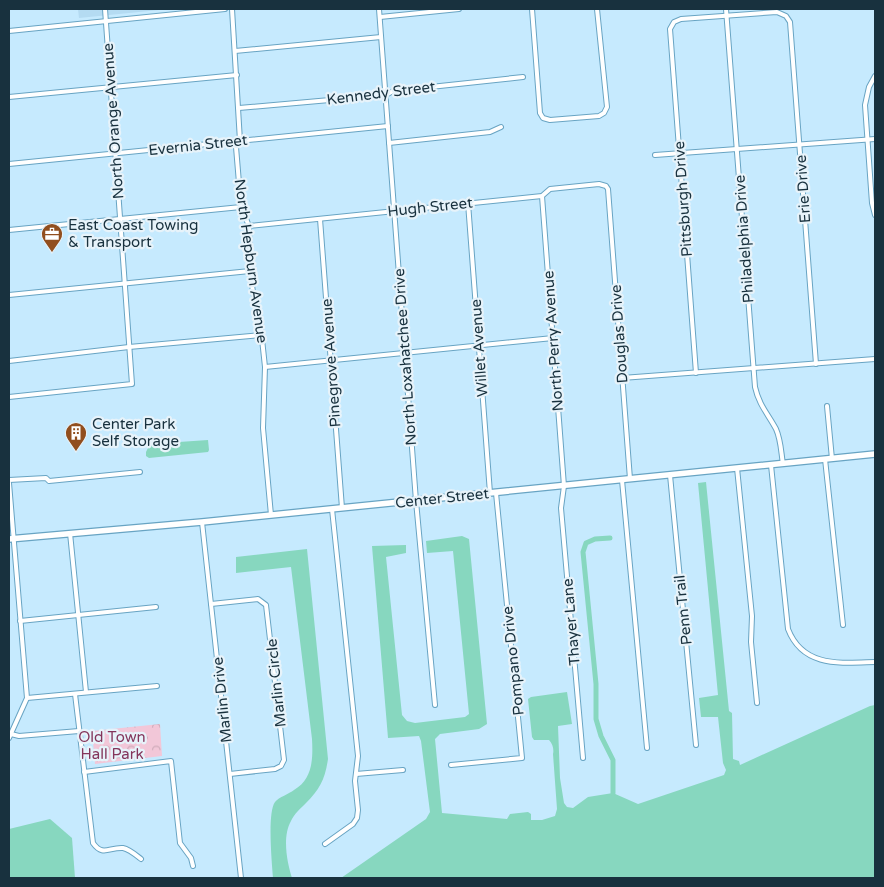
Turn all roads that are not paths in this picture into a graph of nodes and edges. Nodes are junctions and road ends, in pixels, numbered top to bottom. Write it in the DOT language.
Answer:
graph roads {
  1 [pos="105,9"];
  2 [pos="225,9"];
  3 [pos="232,9"];
  4 [pos="379,9"];
  5 [pos="459,9"];
  6 [pos="532,9"];
  7 [pos="597,9"];
  8 [pos="726,9"];
  9 [pos="727,16"];
  10 [pos="380,17"];
  11 [pos="106,21"];
  12 [pos="9,30"];
  13 [pos="381,37"];
  14 [pos="235,50"];
  15 [pos="237,74"];
  16 [pos="875,76"];
  17 [pos="523,77"];
  18 [pos="111,87"];
  19 [pos="386,95"];
  20 [pos="9,98"];
  21 [pos="239,108"];
  22 [pos="388,126"];
  23 [pos="501,126"];
  24 [pos="875,139"];
  25 [pos="868,140"];
  26 [pos="240,141"];
  27 [pos="389,142"];
  28 [pos="799,145"];
  29 [pos="737,150"];
  30 [pos="116,154"];
  31 [pos="679,154"];
  32 [pos="655,155"];
  33 [pos="9,164"];
  34 [pos="608,189"];
  35 [pos="542,196"];
  36 [pos="468,204"];
  37 [pos="241,207"];
  38 [pos="394,211"];
  39 [pos="875,215"];
  40 [pos="120,219"];
  41 [pos="320,219"];
  42 [pos="248,226"];
  43 [pos="9,230"];
  44 [pos="250,270"];
  45 [pos="124,283"];
  46 [pos="9,295"];
  47 [pos="261,335"];
  48 [pos="553,338"];
  49 [pos="479,346"];
  50 [pos="129,347"];
  51 [pos="405,354"];
  52 [pos="875,359"];
  53 [pos="9,360"];
  54 [pos="331,361"];
  55 [pos="816,364"];
  56 [pos="265,368"];
  57 [pos="753,368"];
  58 [pos="696,373"];
  59 [pos="622,378"];
  60 [pos="9,397"];
  61 [pos="828,406"];
  62 [pos="875,454"];
  63 [pos="829,459"];
  64 [pos="783,464"];
  65 [pos="771,465"];
  66 [pos="737,468"];
  67 [pos="140,472"];
  68 [pos="670,475"];
  69 [pos="630,479"];
  70 [pos="622,480"];
  71 [pos="9,482"];
  72 [pos="564,486"];
  73 [pos="493,493"];
  74 [pos="416,501"];
  75 [pos="342,508"];
  76 [pos="332,509"];
  77 [pos="271,515"];
  78 [pos="202,522"];
  79 [pos="70,533"];
  80 [pos="11,538"];
  81 [pos="211,604"];
  82 [pos="156,607"];
  83 [pos="77,615"];
  84 [pos="20,621"];
  85 [pos="843,626"];
  86 [pos="875,662"];
  87 [pos="157,686"];
  88 [pos="86,692"];
  89 [pos="75,694"];
  90 [pos="27,698"];
  91 [pos="757,703"];
  92 [pos="434,706"];
  93 [pos="79,731"];
  94 [pos="10,736"];
  95 [pos="696,745"];
  96 [pos="647,748"];
  97 [pos="583,758"];
  98 [pos="451,765"];
  99 [pos="403,770"];
  100 [pos="84,772"];
  101 [pos="230,774"];
  102 [pos="356,774"];
  103 [pos="324,844"];
  104 [pos="141,858"];
  105 [pos="193,866"];
  106 [pos="242,878"];
  1 -- 11 [label="street, North Orange Avenue"];
  2 -- 11 [label="street"];
  3 -- 14 [label="street, North Hepburn Avenue"];
  4 -- 10 [label="street, North Loxahatchee Drive"];
  5 -- 10 [label="street"];
  6 -- 7 [label="street"];
  8 -- 9 [label="street, Philadelphia Drive"];
  9 -- 28 [label="street, Erie Drive"];
  9 -- 29 [label="street, Philadelphia Drive"];
  9 -- 31 [label="street, Pittsburgh Drive"];
  10 -- 13 [label="street, North Loxahatchee Drive"];
  11 -- 12 [label="street"];
  11 -- 18 [label="street, North Orange Avenue"];
  13 -- 14 [label="street"];
  13 -- 19 [label="street, North Loxahatchee Drive"];
  14 -- 15 [label="street, North Hepburn Avenue"];
  15 -- 18 [label="street"];
  15 -- 21 [label="street, North Hepburn Avenue"];
  16 -- 25 [label="street"];
  17 -- 19 [label="street, Kennedy Street"];
  18 -- 20 [label="street"];
  18 -- 30 [label="street, North Orange Avenue"];
  19 -- 21 [label="street, Kennedy Street"];
  19 -- 22 [label="street, North Loxahatchee Drive"];
  21 -- 26 [label="street, North Hepburn Avenue"];
  22 -- 26 [label="street, Evernia Street"];
  22 -- 27 [label="street, North Loxahatchee Drive"];
  23 -- 27 [label="street"];
  24 -- 25 [label="street"];
  25 -- 28 [label="street"];
  25 -- 39 [label="street"];
  26 -- 30 [label="street, Evernia Street"];
  26 -- 37 [label="street, North Hepburn Avenue"];
  27 -- 38 [label="street, North Loxahatchee Drive"];
  28 -- 29 [label="street"];
  28 -- 55 [label="street, Erie Drive"];
  29 -- 31 [label="street"];
  29 -- 57 [label="street, Philadelphia Drive"];
  30 -- 33 [label="street, Evernia Street"];
  30 -- 40 [label="street, North Orange Avenue"];
  31 -- 32 [label="street"];
  31 -- 58 [label="street, Pittsburgh Drive"];
  34 -- 35 [label="street, Hugh Street"];
  34 -- 59 [label="street, Douglas Drive"];
  35 -- 36 [label="street, Hugh Street"];
  35 -- 48 [label="street, North Perry Avenue"];
  36 -- 38 [label="street, Hugh Street"];
  36 -- 49 [label="street, Willet Avenue"];
  37 -- 40 [label="street"];
  37 -- 42 [label="street, North Hepburn Avenue"];
  38 -- 41 [label="street, Hugh Street"];
  38 -- 51 [label="street, North Loxahatchee Drive"];
  40 -- 43 [label="street"];
  40 -- 45 [label="street, North Orange Avenue"];
  41 -- 42 [label="street, Hugh Street"];
  41 -- 54 [label="street, Pinegrove Avenue"];
  42 -- 44 [label="street, North Hepburn Avenue"];
  44 -- 45 [label="street"];
  44 -- 47 [label="street, North Hepburn Avenue"];
  45 -- 46 [label="street"];
  45 -- 50 [label="street, North Orange Avenue"];
  47 -- 50 [label="street"];
  47 -- 56 [label="street, North Hepburn Avenue"];
  48 -- 49 [label="street"];
  48 -- 72 [label="street, North Perry Avenue"];
  49 -- 51 [label="street"];
  49 -- 73 [label="street, Willet Avenue"];
  50 -- 53 [label="street"];
  50 -- 60 [label="street, North Orange Avenue"];
  51 -- 54 [label="street"];
  51 -- 74 [label="street, North Loxahatchee Drive"];
  52 -- 55 [label="street"];
  54 -- 56 [label="street"];
  54 -- 75 [label="street, Pinegrove Avenue"];
  55 -- 57 [label="street"];
  56 -- 77 [label="street, North Hepburn Avenue"];
  57 -- 58 [label="street"];
  57 -- 64 [label="street, Philadelphia Drive"];
  58 -- 59 [label="street"];
  59 -- 69 [label="street, Douglas Drive"];
  61 -- 63 [label="street"];
  62 -- 63 [label="street, Center Street"];
  63 -- 64 [label="street, Center Street"];
  63 -- 85 [label="street"];
  64 -- 65 [label="street, Center Street"];
  65 -- 66 [label="street, Center Street"];
  65 -- 86 [label="street"];
  66 -- 68 [label="street, Center Street"];
  66 -- 91 [label="street"];
  67 -- 71 [label="street"];
  68 -- 69 [label="street, Center Street"];
  68 -- 95 [label="street, Penn Trail"];
  69 -- 70 [label="street, Center Street"];
  70 -- 72 [label="street, Center Street"];
  70 -- 96 [label="street"];
  71 -- 80 [label="street"];
  72 -- 73 [label="street, Center Street"];
  72 -- 97 [label="street, Thayer Lane"];
  73 -- 74 [label="street, Center Street"];
  73 -- 98 [label="street, Pompano Drive"];
  74 -- 75 [label="street, Center Street"];
  74 -- 92 [label="street, North Loxahatchee Drive"];
  75 -- 76 [label="street, Center Street"];
  76 -- 77 [label="street, Center Street"];
  76 -- 102 [label="street"];
  77 -- 78 [label="street, Center Street"];
  78 -- 79 [label="street, Center Street"];
  78 -- 81 [label="street, Marlin Drive"];
  79 -- 80 [label="street, Center Street"];
  79 -- 83 [label="street"];
  80 -- 84 [label="street"];
  81 -- 101 [label="street, Marlin Drive"];
  81 -- 101 [label="street, Marlin Circle"];
  82 -- 83 [label="street"];
  83 -- 84 [label="street"];
  83 -- 88 [label="street"];
  84 -- 90 [label="street"];
  87 -- 88 [label="street"];
  88 -- 89 [label="street"];
  89 -- 90 [label="street"];
  89 -- 93 [label="street"];
  90 -- 94 [label="street"];
  93 -- 94 [label="street"];
  93 -- 100 [label="street"];
  99 -- 102 [label="street"];
  100 -- 104 [label="street"];
  100 -- 105 [label="street"];
  101 -- 106 [label="street, Marlin Drive"];
  102 -- 103 [label="street"];
}
